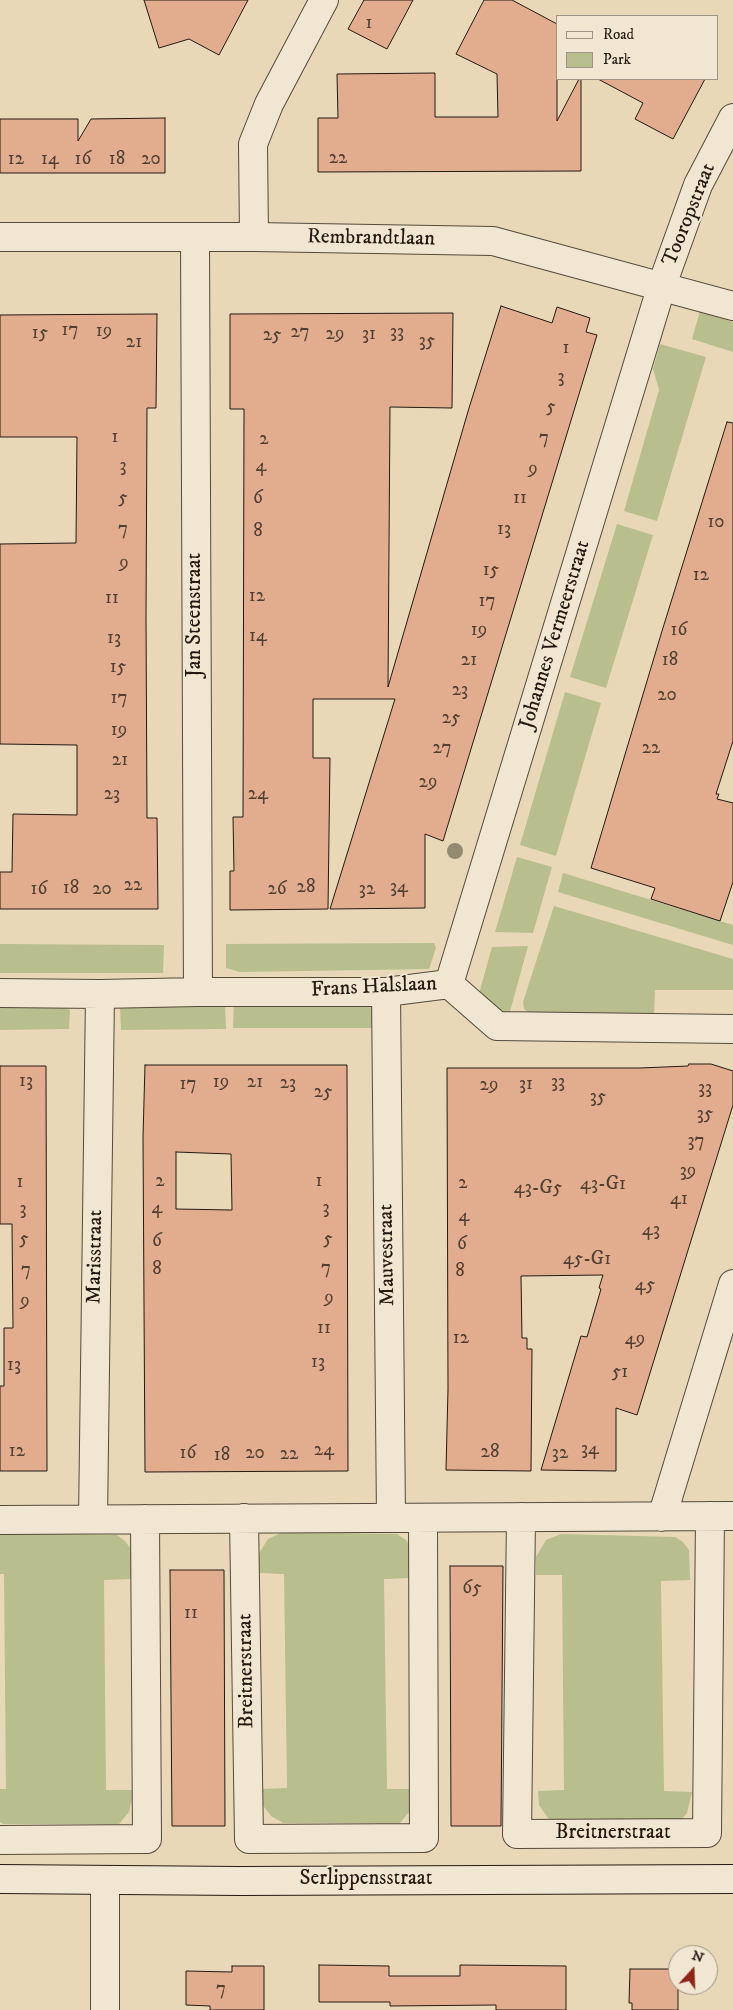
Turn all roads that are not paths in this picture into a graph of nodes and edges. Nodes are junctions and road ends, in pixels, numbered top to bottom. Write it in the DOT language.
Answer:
graph roads {
  1 [pos="324,0"];
  2 [pos="733,118"];
  3 [pos="0,237"];
  4 [pos="254,237"];
  5 [pos="195,238"];
  6 [pos="662,285"];
  7 [pos="733,306"];
  8 [pos="449,984"];
  9 [pos="198,992"];
  10 [pos="386,992"];
  11 [pos="0,993"];
  12 [pos="100,994"];
  13 [pos="733,1029"];
  14 [pos="733,1284"];
  15 [pos="722,1516"];
  16 [pos="662,1517"];
  17 [pos="244,1518"];
  18 [pos="391,1518"];
  19 [pos="424,1518"];
  20 [pos="521,1518"];
  21 [pos="93,1519"];
  22 [pos="145,1519"];
  23 [pos="0,1520"];
  24 [pos="0,1840"];
  25 [pos="0,1879"];
  26 [pos="733,1879"];
  27 [pos="105,1881"];
  28 [pos="105,2010"];
  1 -- 4 [label="street"];
  2 -- 6 [label="street, Tooropstraat"];
  3 -- 5 [label="street, Rembrandtlaan"];
  4 -- 5 [label="street, Rembrandtlaan"];
  4 -- 6 [label="street, Rembrandtlaan"];
  5 -- 9 [label="street, Jan Steenstraat"];
  6 -- 7 [label="street, Rembrandtlaan"];
  6 -- 8 [label="street, Johannes Vermeerstraat"];
  8 -- 10 [label="street, Frans Halslaan"];
  8 -- 13 [label="street, Frans Halslaan"];
  9 -- 10 [label="street, Frans Halslaan"];
  9 -- 12 [label="street, Frans Halslaan"];
  10 -- 18 [label="street, Mauvestraat"];
  11 -- 12 [label="street, Frans Halslaan"];
  12 -- 21 [label="street, Marisstraat"];
  14 -- 16 [label="street"];
  15 -- 16 [label="street, Breitnerstraat"];
  15 -- 20 [label="street, Breitnerstraat"];
  16 -- 20 [label="street, Breitnerstraat"];
  17 -- 18 [label="street, Breitnerstraat"];
  17 -- 19 [label="street, Breitnerstraat"];
  17 -- 22 [label="street, Breitnerstraat"];
  18 -- 19 [label="street, Breitnerstraat"];
  19 -- 20 [label="street, Breitnerstraat"];
  21 -- 22 [label="street, Breitnerstraat"];
  21 -- 23 [label="street, Breitnerstraat"];
  22 -- 24 [label="street"];
  25 -- 27 [label="street, Serlippensstraat"];
  26 -- 27 [label="street, Serlippensstraat"];
  27 -- 28 [label="street"];
}
